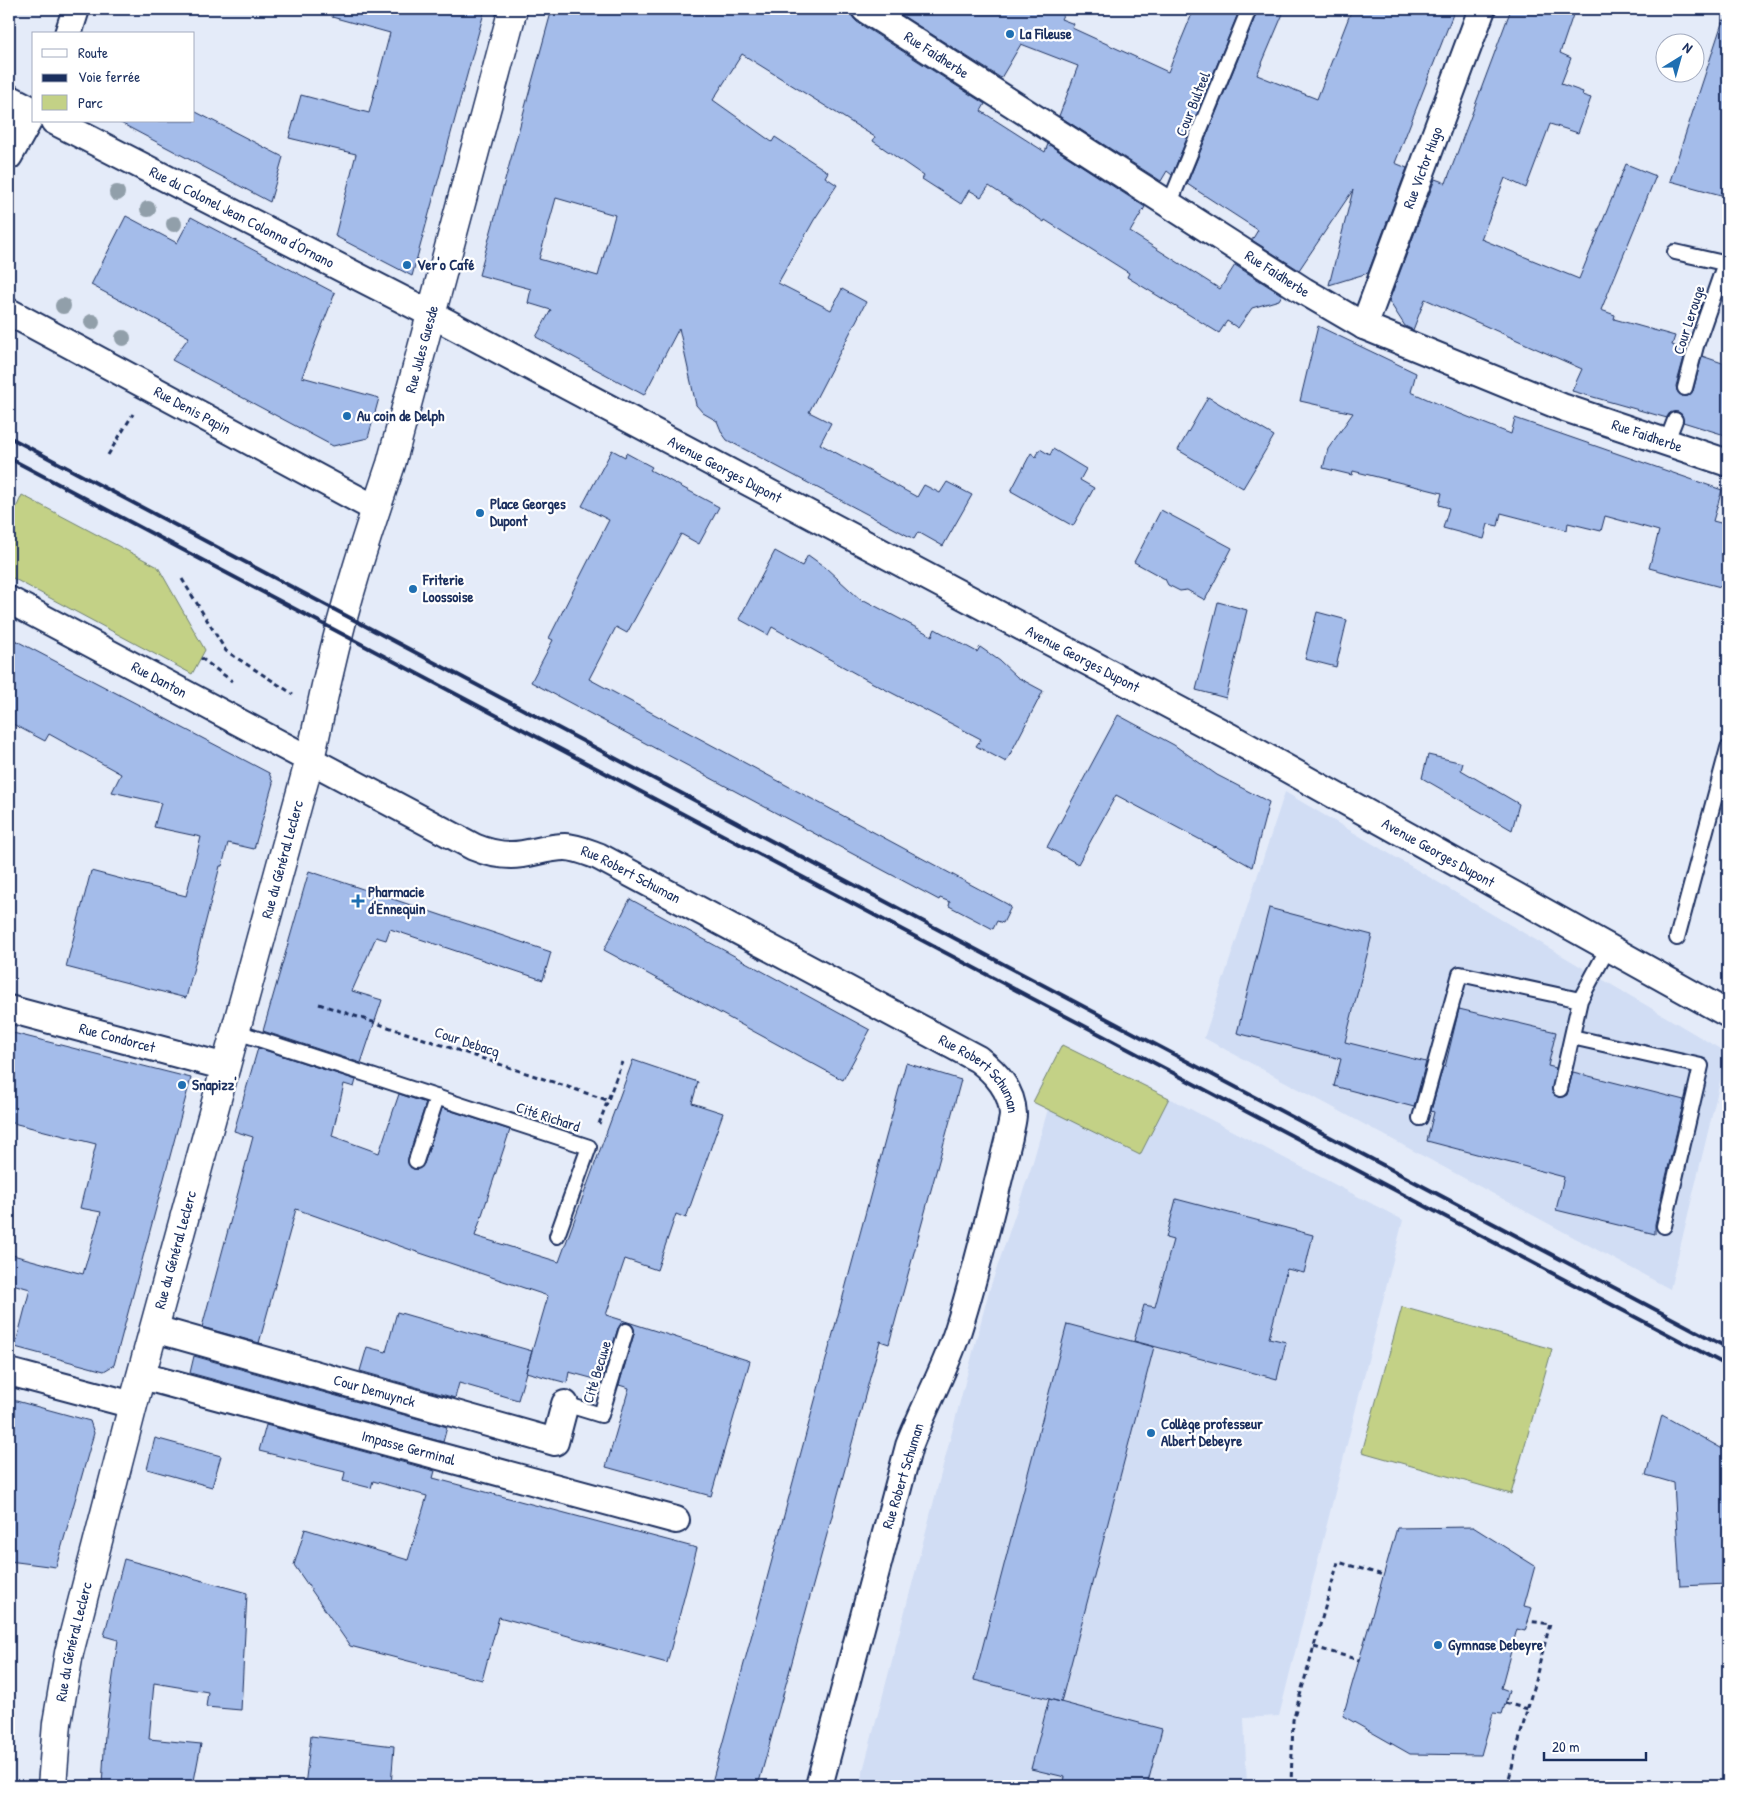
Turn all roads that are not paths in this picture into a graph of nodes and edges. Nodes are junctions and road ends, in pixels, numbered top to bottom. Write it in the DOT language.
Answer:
graph roads {
  1 [pos="76,9"];
  2 [pos="513,9"];
  3 [pos="864,9"];
  4 [pos="1482,9"];
  5 [pos="1247,14"];
  6 [pos="69,32"];
  7 [pos="9,98"];
  8 [pos="32,110"];
  9 [pos="32,115"];
  10 [pos="56,122"];
  11 [pos="9,156"];
  12 [pos="1170,205"];
  13 [pos="1675,252"];
  14 [pos="1727,263"];
  15 [pos="9,312"];
  16 [pos="431,314"];
  17 [pos="1364,326"];
  18 [pos="1685,388"];
  19 [pos="1728,463"];
  20 [pos="376,509"];
  21 [pos="9,600"];
  22 [pos="321,716"];
  23 [pos="1728,748"];
  24 [pos="310,759"];
  25 [pos="1677,938"];
  26 [pos="1608,948"];
  27 [pos="1580,1000"];
  28 [pos="9,1009"];
  29 [pos="1728,1014"];
  30 [pos="237,1032"];
  31 [pos="1572,1037"];
  32 [pos="226,1068"];
  33 [pos="1560,1089"];
  34 [pos="437,1097"];
  35 [pos="1420,1118"];
  36 [pos="416,1161"];
  37 [pos="1664,1226"];
  38 [pos="557,1236"];
  39 [pos="155,1329"];
  40 [pos="626,1331"];
  41 [pos="9,1372"];
  42 [pos="142,1376"];
  43 [pos="565,1404"];
  44 [pos="134,1405"];
  45 [pos="676,1520"];
  46 [pos="52,1786"];
  47 [pos="819,1786"];
  1 -- 6 [label="street"];
  2 -- 16 [label="street, Rue Jules Guesde"];
  3 -- 12 [label="street, Rue Faidherbe"];
  4 -- 17 [label="street, Rue Victor Hugo"];
  5 -- 12 [label="lane, Cour Bulteel"];
  7 -- 8 [label="street"];
  9 -- 11 [label="street"];
  10 -- 16 [label="street, Rue du Colonel Jean Colonna d'Ornano"];
  12 -- 17 [label="street, Rue Faidherbe"];
  13 -- 14 [label="lane, Cour Lerouge"];
  14 -- 18 [label="lane, Cour Lerouge"];
  15 -- 20 [label="street, Rue Denis Papin"];
  16 -- 20 [label="street, Rue Jules Guesde"];
  16 -- 26 [label="street, Avenue Georges Dupont"];
  17 -- 19 [label="street, Rue Faidherbe"];
  20 -- 22 [label="street, Rue Jules Guesde"];
  21 -- 24 [label="street, Rue Danton"];
  22 -- 24 [label="street, Rue du Général Leclerc"];
  23 -- 25 [label="lane"];
  24 -- 30 [label="street, Rue du Général Leclerc"];
  24 -- 47 [label="street, Rue Robert Schuman"];
  26 -- 27 [label="lane"];
  26 -- 29 [label="street, Avenue Georges Dupont"];
  27 -- 31 [label="lane"];
  27 -- 35 [label="lane"];
  28 -- 32 [label="street, Rue Condorcet"];
  30 -- 32 [label="street, Rue du Général Leclerc"];
  30 -- 34 [label="lane, Cité Richard"];
  31 -- 33 [label="lane"];
  31 -- 37 [label="lane"];
  32 -- 39 [label="street, Rue du Général Leclerc"];
  34 -- 36 [label="lane"];
  34 -- 38 [label="lane, Cité Richard"];
  39 -- 42 [label="street, Rue du Général Leclerc"];
  39 -- 43 [label="street, Cour Demuynck"];
  40 -- 43 [label="lane, Cité Becuwe"];
  41 -- 44 [label="street"];
  42 -- 44 [label="street, Rue du Général Leclerc"];
  42 -- 45 [label="street, Impasse Germinal"];
  44 -- 46 [label="street, Rue du Général Leclerc"];
}
